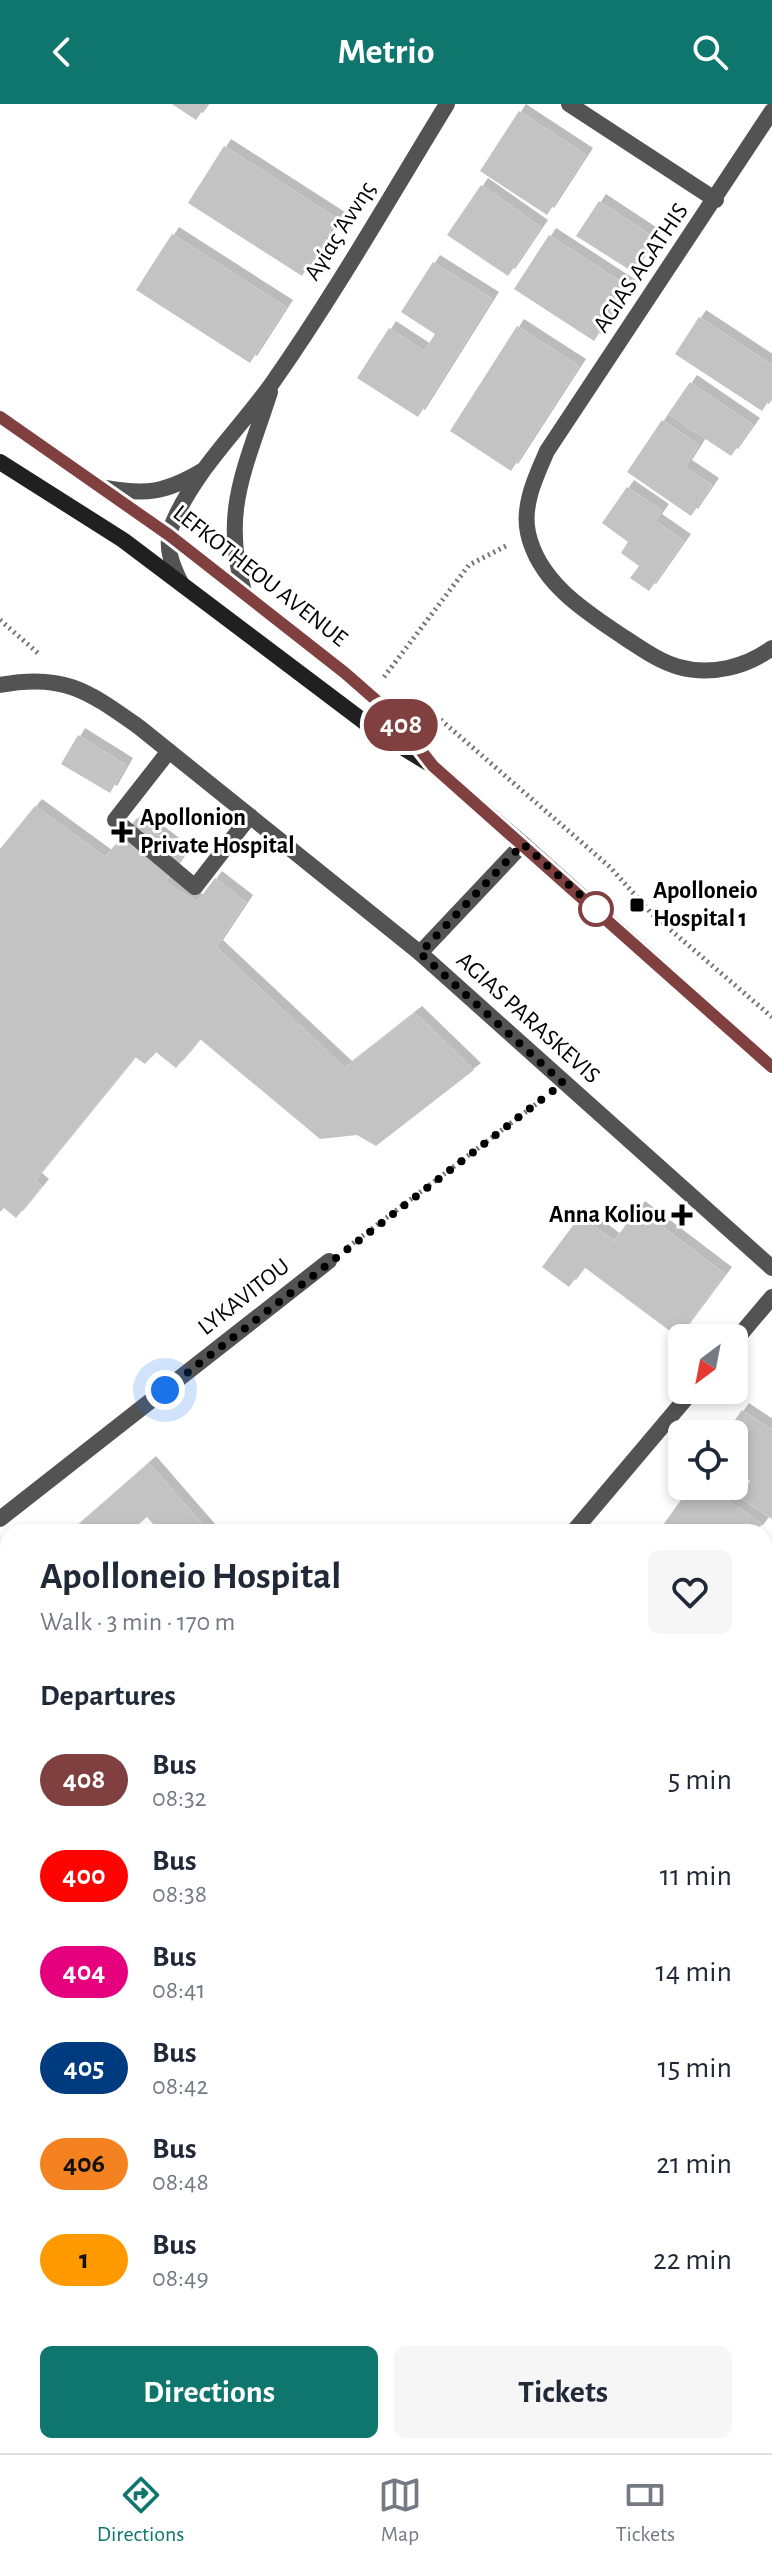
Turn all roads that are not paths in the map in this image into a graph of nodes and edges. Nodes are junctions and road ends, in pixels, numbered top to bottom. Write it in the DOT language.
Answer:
graph roads {
  1 [pos="447,104"];
  2 [pos="569,104"];
  3 [pos="772,111"];
  4 [pos="716,200"];
  5 [pos="273,383"];
  6 [pos="0,417"];
  7 [pos="0,462"];
  8 [pos="204,470"];
  9 [pos="105,488"];
  10 [pos="169,535"];
  11 [pos="181,583"];
  12 [pos="245,595"];
  13 [pos="772,648"];
  14 [pos="0,685"];
  15 [pos="169,751"];
  16 [pos="433,766"];
  17 [pos="250,816"];
  18 [pos="523,844"];
  19 [pos="420,953"];
  20 [pos="772,1067"];
  21 [pos="329,1261"];
  22 [pos="772,1268"];
  23 [pos="772,1297"];
  24 [pos="748,1325"];
  25 [pos="681,1404"];
  26 [pos="0,1519"];
  27 [pos="580,1524"];
  1 -- 5 [label="street, Αγίας Άννης"];
  2 -- 4 [label="street"];
  3 -- 4 [label="street, AGIAS AGATHIS"];
  4 -- 13 [label="street, AGIAS AGATHIS"];
  5 -- 8 [label="street, Αγίας Άννης"];
  5 -- 12 [label="street, Αγίας Άννης"];
  6 -- 9 [label="main road, LEFKOTHEOU AVENUE"];
  7 -- 11 [label="main road, LEFKOTHEOU AVENUE"];
  8 -- 9 [label="street, Αγίας Άννης"];
  8 -- 10 [label="street, Αγίας Άννης"];
  9 -- 10 [label="main road, LEFKOTHEOU AVENUE"];
  10 -- 11 [label="street"];
  10 -- 12 [label="main road, LEFKOTHEOU AVENUE"];
  11 -- 16 [label="main road, LEFKOTHEOU AVENUE"];
  12 -- 16 [label="main road, LEFKOTHEOU AVENUE"];
  14 -- 15 [label="street, AGIAS PARASKEVIS"];
  15 -- 17 [label="street, AGIAS PARASKEVIS"];
  15 -- 17 [label="street"];
  16 -- 18 [label="main road, LEFKOTHEOU AVENUE"];
  17 -- 19 [label="street, AGIAS PARASKEVIS"];
  18 -- 19 [label="street"];
  18 -- 20 [label="main road, LEFKOTHEOU AVENUE"];
  19 -- 22 [label="street, AGIAS PARASKEVIS"];
  21 -- 26 [label="street, LYKAVITOU"];
  23 -- 24 [label="street"];
  25 -- 27 [label="street"];
}
